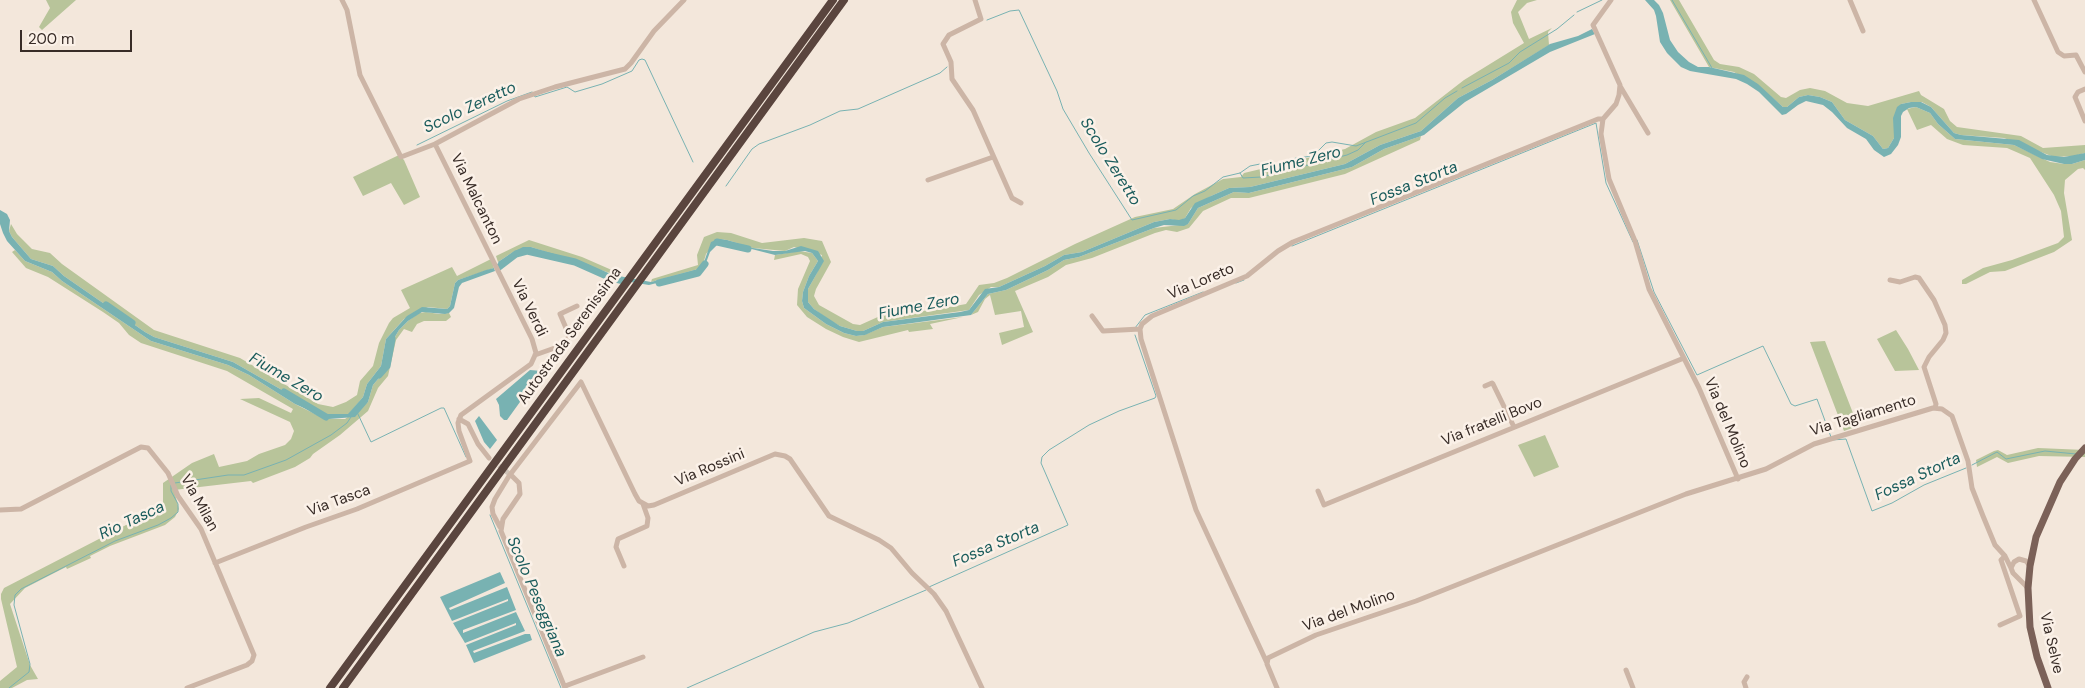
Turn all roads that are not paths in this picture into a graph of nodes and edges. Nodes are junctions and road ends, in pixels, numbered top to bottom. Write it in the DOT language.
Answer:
graph roads {
  1 [pos="342,0"];
  2 [pos="684,0"];
  3 [pos="833,0"];
  4 [pos="844,0"];
  5 [pos="976,0"];
  6 [pos="1611,0"];
  7 [pos="1850,0"];
  8 [pos="2034,0"];
  9 [pos="1863,31"];
  10 [pos="2085,72"];
  11 [pos="1620,85"];
  12 [pos="2085,89"];
  13 [pos="1603,119"];
  14 [pos="2085,122"];
  15 [pos="1648,133"];
  16 [pos="435,144"];
  17 [pos="993,157"];
  18 [pos="928,180"];
  19 [pos="1021,203"];
  20 [pos="494,264"];
  21 [pos="1890,280"];
  22 [pos="577,306"];
  23 [pos="1092,316"];
  24 [pos="1140,329"];
  25 [pos="535,355"];
  26 [pos="1684,358"];
  27 [pos="1485,386"];
  28 [pos="1935,408"];
  29 [pos="459,419"];
  30 [pos="1514,427"];
  31 [pos="2084,449"];
  32 [pos="489,458"];
  33 [pos="512,476"];
  34 [pos="1738,478"];
  35 [pos="1318,492"];
  36 [pos="643,504"];
  37 [pos="0,510"];
  38 [pos="500,527"];
  39 [pos="2032,553"];
  40 [pos="2006,556"];
  41 [pos="2019,560"];
  42 [pos="215,563"];
  43 [pos="624,566"];
  44 [pos="2011,568"];
  45 [pos="2030,569"];
  46 [pos="2019,577"];
  47 [pos="2028,588"];
  48 [pos="2000,625"];
  49 [pos="643,657"];
  50 [pos="1267,664"];
  51 [pos="1626,670"];
  52 [pos="1747,677"];
  53 [pos="565,687"];
  54 [pos="985,687"];
  55 [pos="186,688"];
  56 [pos="330,688"];
  57 [pos="343,688"];
  58 [pos="1277,688"];
  59 [pos="1633,688"];
  60 [pos="1746,688"];
  61 [pos="2048,688"];
  1 -- 16 [label="street"];
  2 -- 16 [label="street, Via Malcanton"];
  3 -- 56 [label="highway, Autostrada Serenissima"];
  4 -- 57 [label="highway, Autostrada Serenissima"];
  5 -- 17 [label="street"];
  6 -- 11 [label="street"];
  7 -- 9 [label="street"];
  8 -- 10 [label="street"];
  11 -- 13 [label="street"];
  11 -- 15 [label="street"];
  12 -- 14 [label="street"];
  13 -- 24 [label="street, Via Loreto"];
  13 -- 26 [label="street, Via del Molino"];
  16 -- 20 [label="street, Via Malcanton"];
  17 -- 18 [label="street"];
  17 -- 19 [label="street"];
  20 -- 25 [label="street, Via Verdi"];
  21 -- 28 [label="street"];
  22 -- 25 [label="street"];
  23 -- 24 [label="street"];
  24 -- 50 [label="street"];
  25 -- 29 [label="street, Via Verdi"];
  26 -- 30 [label="street, Via fratelli Bovo"];
  26 -- 34 [label="street, Via del Molino"];
  27 -- 30 [label="street"];
  28 -- 34 [label="street, Via Tagliamento"];
  28 -- 40 [label="street, Via Tagliamento"];
  29 -- 32 [label="street"];
  29 -- 42 [label="street, Via Tasca"];
  30 -- 35 [label="street, Via fratelli Bovo"];
  31 -- 39 [label="main road, Via Selve"];
  33 -- 38 [label="street"];
  34 -- 50 [label="street, Via del Molino"];
  36 -- 38 [label="street"];
  36 -- 43 [label="street"];
  36 -- 54 [label="street, Via Rossini"];
  37 -- 42 [label="street, Via Milan"];
  38 -- 53 [label="street"];
  39 -- 41 [label="street"];
  39 -- 45 [label="main road, Via Selve"];
  40 -- 41 [label="street"];
  40 -- 44 [label="street"];
  40 -- 48 [label="street, Via Selve"];
  41 -- 44 [label="street"];
  41 -- 45 [label="street"];
  42 -- 55 [label="street, Via Milan"];
  44 -- 46 [label="street"];
  45 -- 46 [label="street"];
  45 -- 47 [label="main road, Via Selve"];
  46 -- 47 [label="street"];
  47 -- 61 [label="main road, Via Selve"];
  49 -- 53 [label="street"];
  50 -- 58 [label="street"];
  51 -- 59 [label="street"];
  52 -- 60 [label="street"];
}
